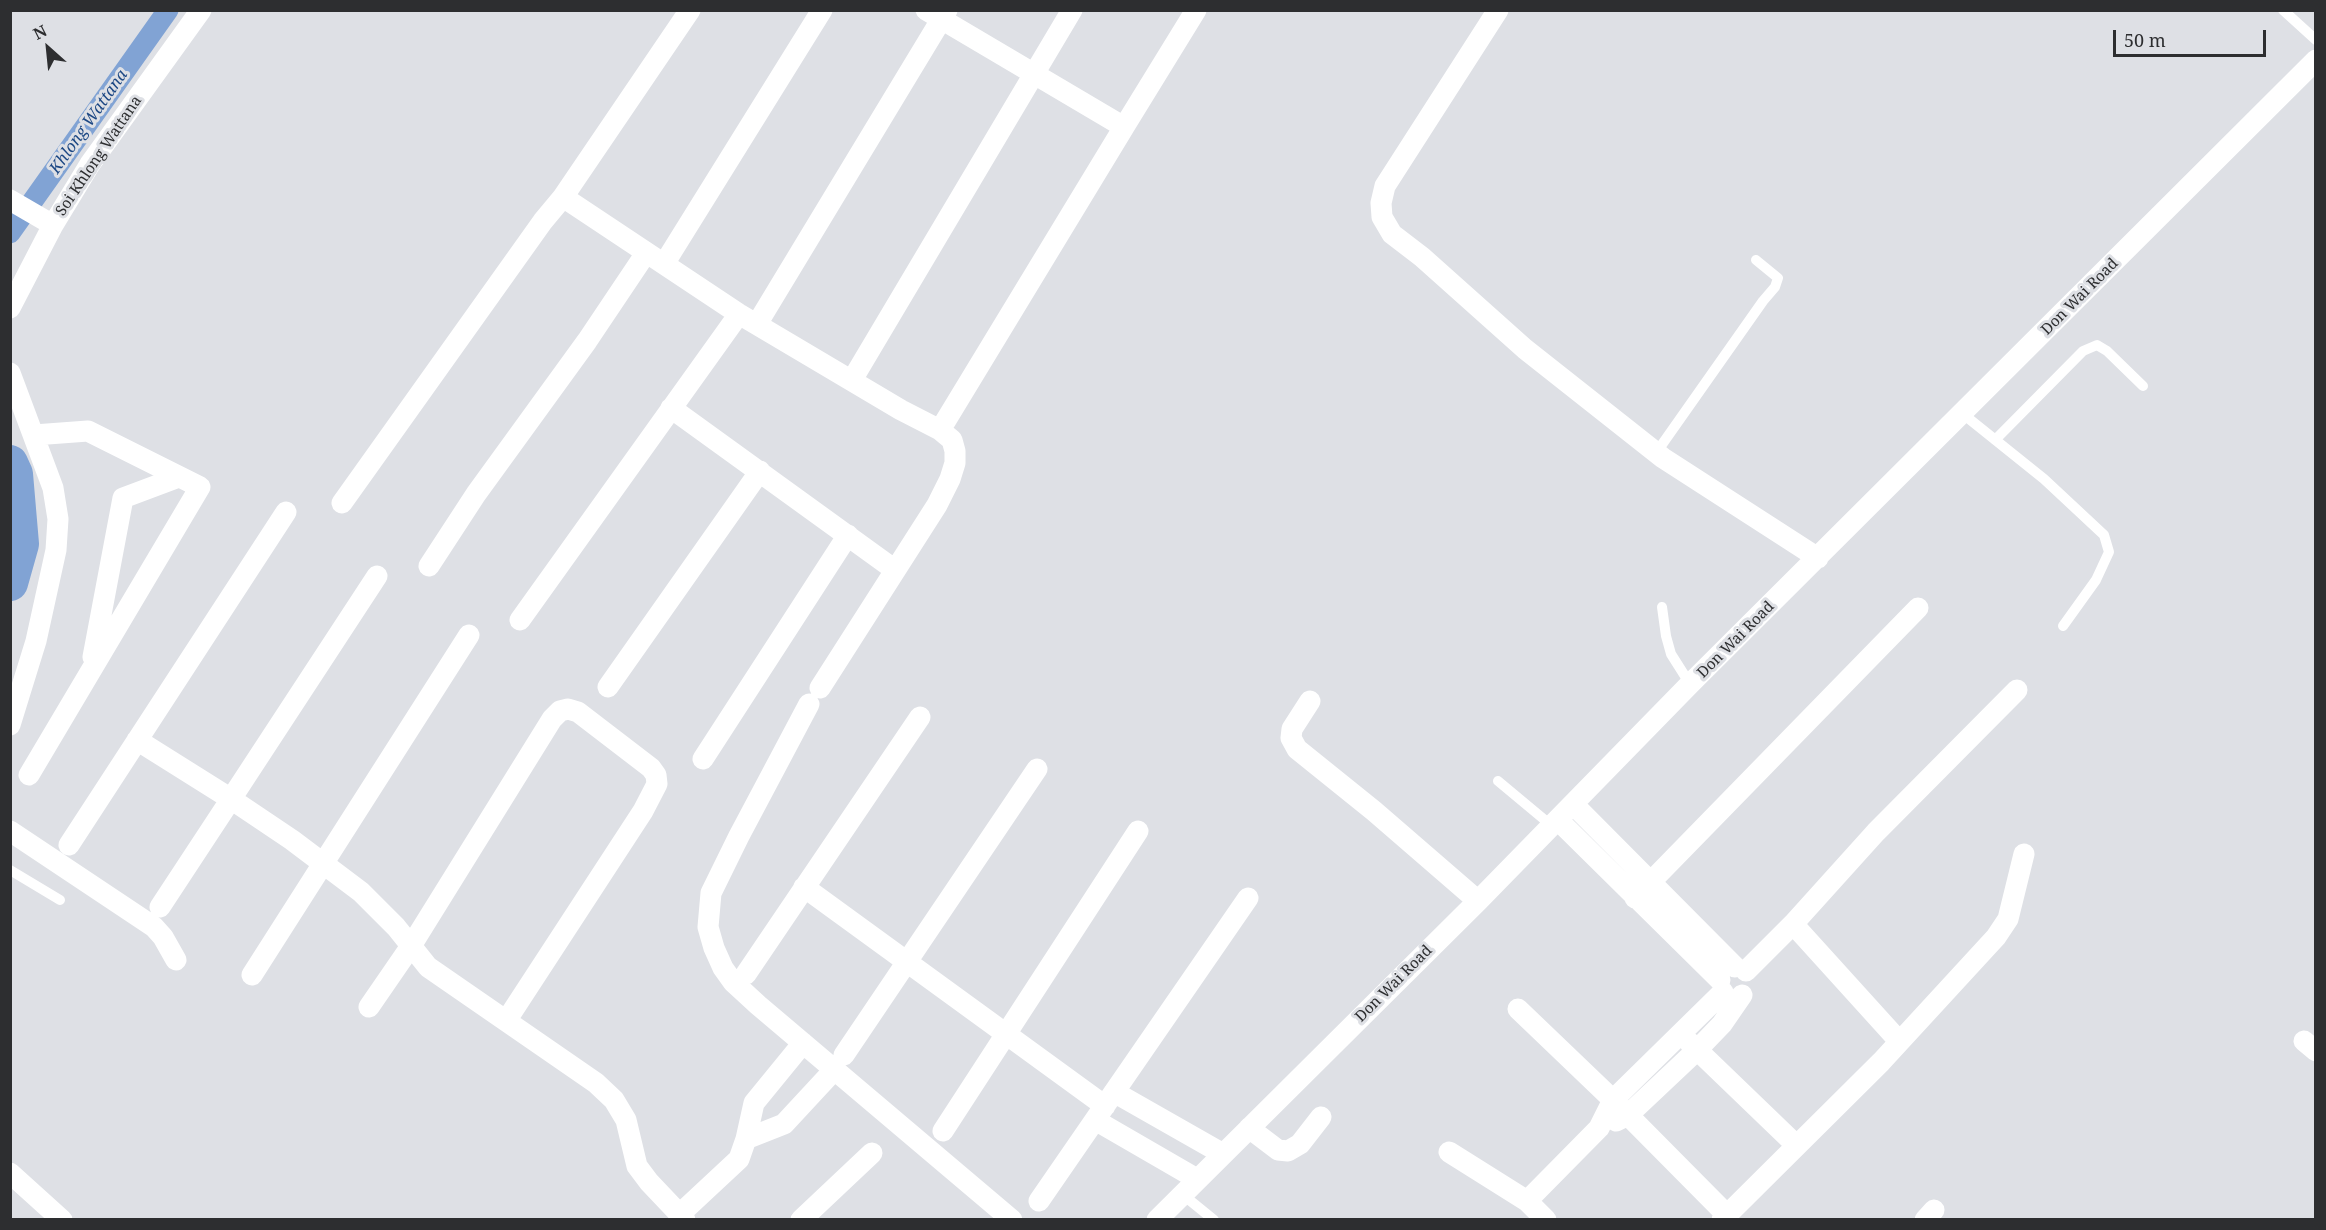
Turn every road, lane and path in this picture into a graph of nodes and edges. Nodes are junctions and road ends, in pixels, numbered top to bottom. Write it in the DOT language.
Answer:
graph roads {
  1 [pos="201,10"];
  2 [pos="690,10"];
  3 [pos="822,10"];
  4 [pos="1072,10"];
  5 [pos="1196,10"];
  6 [pos="1498,10"];
  7 [pos="2286,12"];
  8 [pos="938,14"];
  9 [pos="2316,40"];
  10 [pos="2316,60"];
  11 [pos="1034,73"];
  12 [pos="1124,127"];
  13 [pos="563,197"];
  14 [pos="12,200"];
  15 [pos="48,222"];
  16 [pos="655,258"];
  17 [pos="1756,260"];
  18 [pos="10,308"];
  19 [pos="748,319"];
  20 [pos="10,373"];
  21 [pos="852,380"];
  22 [pos="2143,386"];
  23 [pos="671,408"];
  24 [pos="1963,414"];
  25 [pos="940,430"];
  26 [pos="34,435"];
  27 [pos="1995,440"];
  28 [pos="1656,453"];
  29 [pos="760,471"];
  30 [pos="179,477"];
  31 [pos="342,503"];
  32 [pos="286,512"];
  33 [pos="848,535"];
  34 [pos="1818,558"];
  35 [pos="429,566"];
  36 [pos="895,570"];
  37 [pos="376,576"];
  38 [pos="1662,607"];
  39 [pos="1918,608"];
  40 [pos="520,620"];
  41 [pos="2063,626"];
  42 [pos="469,635"];
  43 [pos="90,672"];
  44 [pos="1690,684"];
  45 [pos="608,687"];
  46 [pos="2017,690"];
  47 [pos="1310,701"];
  48 [pos="920,717"];
  49 [pos="10,725"];
  50 [pos="137,740"];
  51 [pos="703,759"];
  52 [pos="1037,769"];
  53 [pos="29,775"];
  54 [pos="1498,781"];
  55 [pos="231,799"];
  56 [pos="1573,804"];
  57 [pos="1555,823"];
  58 [pos="10,831"];
  59 [pos="1138,831"];
  60 [pos="69,845"];
  61 [pos="2024,854"];
  62 [pos="324,862"];
  63 [pos="10,870"];
  64 [pos="1650,882"];
  65 [pos="804,887"];
  66 [pos="1248,898"];
  67 [pos="1635,898"];
  68 [pos="60,900"];
  69 [pos="1478,901"];
  70 [pos="160,907"];
  71 [pos="1793,924"];
  72 [pos="411,946"];
  73 [pos="176,960"];
  74 [pos="906,963"];
  75 [pos="746,974"];
  76 [pos="252,975"];
  77 [pos="1733,981"];
  78 [pos="369,1007"];
  79 [pos="1518,1009"];
  80 [pos="506,1021"];
  81 [pos="1006,1035"];
  82 [pos="1681,1035"];
  83 [pos="1899,1041"];
  84 [pos="804,1043"];
  85 [pos="1697,1050"];
  86 [pos="839,1062"];
  87 [pos="1105,1106"];
  88 [pos="1621,1107"];
  89 [pos="1320,1117"];
  90 [pos="1249,1128"];
  91 [pos="943,1131"];
  92 [pos="746,1139"];
  93 [pos="1796,1146"];
  94 [pos="1449,1152"];
  95 [pos="872,1153"];
  96 [pos="1222,1154"];
  97 [pos="10,1173"];
  98 [pos="1197,1179"];
  99 [pos="1182,1194"];
  100 [pos="1039,1201"];
  101 [pos="1527,1201"];
  102 [pos="51,1216"];
  103 [pos="683,1217"];
  104 [pos="1724,1217"];
  105 [pos="801,1220"];
  106 [pos="1012,1220"];
  107 [pos="1157,1220"];
  108 [pos="1214,1220"];
  109 [pos="1546,1220"];
  1 -- 15 [label="street, Soi Khlong Wattana"];
  2 -- 13 [label="street"];
  3 -- 16 [label="street"];
  4 -- 11 [label="street"];
  5 -- 12 [label="street"];
  6 -- 28 [label="street"];
  7 -- 9 [label="lane"];
  8 -- 11 [label="street"];
  8 -- 19 [label="street"];
  10 -- 24 [label="street, Don Wai Road"];
  11 -- 12 [label="street"];
  11 -- 21 [label="street"];
  12 -- 25 [label="street"];
  13 -- 16 [label="street"];
  13 -- 31 [label="street"];
  14 -- 15 [label="street"];
  15 -- 18 [label="street, Soi Khlong Wattana"];
  16 -- 19 [label="street"];
  16 -- 35 [label="street"];
  17 -- 28 [label="lane"];
  19 -- 21 [label="street"];
  19 -- 23 [label="street"];
  20 -- 26 [label="street"];
  21 -- 25 [label="street"];
  22 -- 27 [label="lane"];
  23 -- 29 [label="street"];
  23 -- 40 [label="street"];
  24 -- 27 [label="lane"];
  24 -- 34 [label="street, Don Wai Road"];
  25 -- 36 [label="street"];
  26 -- 30 [label="street"];
  26 -- 49 [label="street"];
  27 -- 41 [label="lane"];
  28 -- 34 [label="street"];
  29 -- 33 [label="street"];
  29 -- 45 [label="street"];
  30 -- 43 [label="street"];
  30 -- 43 [label="street"];
  32 -- 50 [label="street"];
  33 -- 36 [label="street"];
  33 -- 51 [label="street"];
  34 -- 44 [label="street, Don Wai Road"];
  36 -- 84 [label="street"];
  37 -- 55 [label="street"];
  38 -- 44 [label="lane"];
  39 -- 64 [label="street"];
  42 -- 62 [label="street"];
  43 -- 53 [label="street"];
  44 -- 56 [label="street, Don Wai Road"];
  46 -- 71 [label="street"];
  47 -- 69 [label="street"];
  48 -- 65 [label="street"];
  50 -- 55 [label="street"];
  50 -- 60 [label="street"];
  52 -- 74 [label="street"];
  54 -- 57 [label="lane"];
  55 -- 62 [label="street"];
  55 -- 70 [label="street"];
  56 -- 57 [label="street, Don Wai Road"];
  56 -- 64 [label="street"];
  57 -- 67 [label="street"];
  57 -- 69 [label="street, Don Wai Road"];
  58 -- 73 [label="street"];
  59 -- 81 [label="street"];
  61 -- 83 [label="street"];
  62 -- 72 [label="street"];
  62 -- 76 [label="street"];
  63 -- 68 [label="lane"];
  64 -- 67 [label="street"];
  64 -- 77 [label="street"];
  65 -- 74 [label="street"];
  65 -- 75 [label="street"];
  66 -- 87 [label="street"];
  67 -- 77 [label="street"];
  69 -- 90 [label="street, Don Wai Road"];
  71 -- 77 [label="street"];
  71 -- 83 [label="street"];
  72 -- 78 [label="street"];
  72 -- 80 [label="street"];
  72 -- 80 [label="street"];
  74 -- 81 [label="street"];
  74 -- 86 [label="street"];
  77 -- 82 [label="street"];
  77 -- 85 [label="street"];
  79 -- 88 [label="street"];
  80 -- 103 [label="street"];
  81 -- 87 [label="street"];
  81 -- 91 [label="street"];
  82 -- 85 [label="street"];
  82 -- 88 [label="street"];
  83 -- 93 [label="street"];
  84 -- 86 [label="street"];
  84 -- 92 [label="street"];
  85 -- 88 [label="street"];
  85 -- 93 [label="street"];
  86 -- 92 [label="street"];
  86 -- 106 [label="street"];
  87 -- 96 [label="street"];
  87 -- 98 [label="street"];
  87 -- 100 [label="street"];
  88 -- 101 [label="street"];
  88 -- 104 [label="street"];
  89 -- 90 [label="street"];
  90 -- 96 [label="street, Don Wai Road"];
  92 -- 103 [label="street"];
  93 -- 104 [label="street"];
  94 -- 101 [label="street"];
  95 -- 105 [label="street"];
  96 -- 98 [label="street, Don Wai Road"];
  97 -- 102 [label="street"];
  98 -- 99 [label="street, Don Wai Road"];
  99 -- 107 [label="street, Don Wai Road"];
  99 -- 108 [label="lane"];
  101 -- 109 [label="street"];
}
